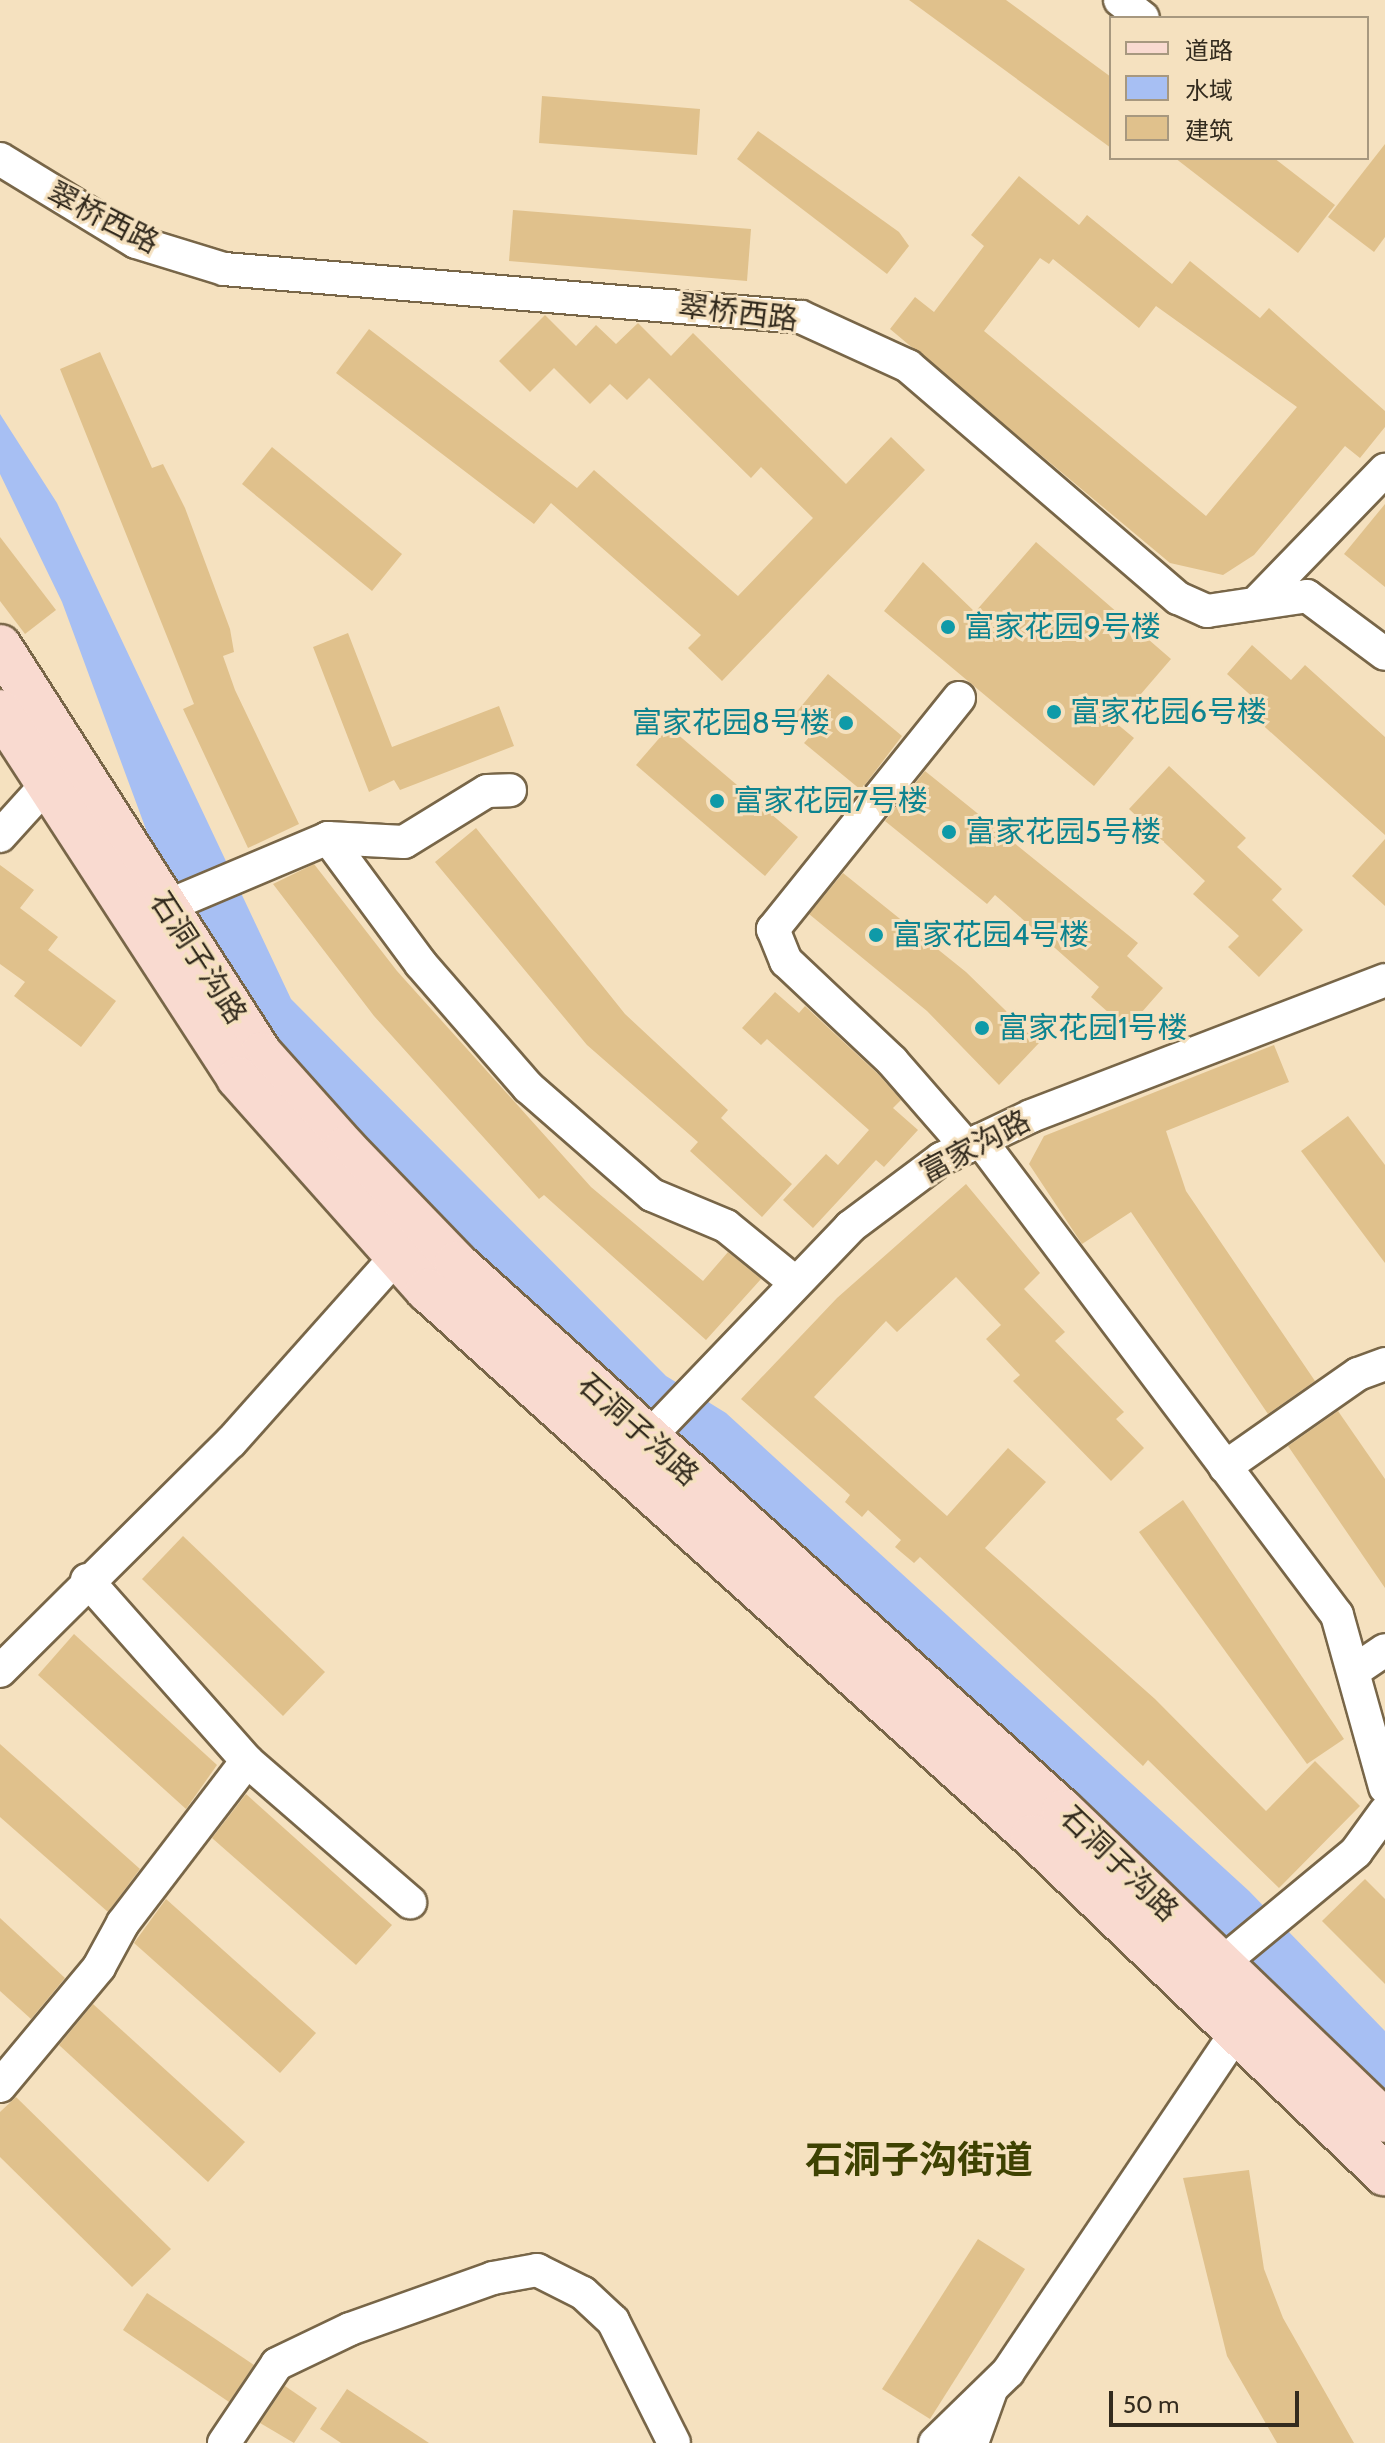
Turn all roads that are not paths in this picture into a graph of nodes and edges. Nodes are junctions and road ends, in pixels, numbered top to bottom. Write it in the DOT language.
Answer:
graph roads {
  1 [pos="1120,0"];
  2 [pos="1140,16"];
  3 [pos="0,159"];
  4 [pos="1385,470"];
  5 [pos="1260,599"];
  6 [pos="0,646"];
  7 [pos="1385,654"];
  8 [pos="959,698"];
  9 [pos="0,711"];
  10 [pos="48,783"];
  11 [pos="510,790"];
  12 [pos="0,836"];
  13 [pos="328,838"];
  14 [pos="172,904"];
  15 [pos="1385,980"];
  16 [pos="973,1144"];
  17 [pos="396,1257"];
  18 [pos="796,1283"];
  19 [pos="1385,1364"];
  20 [pos="651,1436"];
  21 [pos="1225,1467"];
  22 [pos="87,1580"];
  23 [pos="1385,1650"];
  24 [pos="0,1671"];
  25 [pos="1354,1671"];
  26 [pos="247,1761"];
  27 [pos="1385,1787"];
  28 [pos="1385,1812"];
  29 [pos="410,1902"];
  30 [pos="1225,1960"];
  31 [pos="1237,2031"];
  32 [pos="0,2086"];
  33 [pos="1385,2121"];
  34 [pos="1385,2175"];
  35 [pos="992,2387"];
  36 [pos="224,2443"];
  37 [pos="674,2443"];
  38 [pos="935,2443"];
  39 [pos="972,2443"];
  1 -- 2 [label="street"];
  3 -- 5 [label="street, 翠桥西路"];
  4 -- 5 [label="street"];
  5 -- 7 [label="street, 翠桥西路"];
  6 -- 14 [label="main road, 石洞子沟路"];
  8 -- 16 [label="street"];
  9 -- 10 [label="main road, 石洞子沟路"];
  10 -- 12 [label="street"];
  10 -- 17 [label="main road, 石洞子沟路"];
  11 -- 13 [label="street"];
  13 -- 14 [label="street"];
  13 -- 18 [label="street"];
  14 -- 20 [label="main road, 石洞子沟路"];
  15 -- 16 [label="street, 富家沟路"];
  16 -- 18 [label="street, 富家沟路"];
  16 -- 21 [label="street"];
  17 -- 22 [label="street"];
  17 -- 31 [label="main road, 石洞子沟路"];
  18 -- 20 [label="street, 富家沟路"];
  19 -- 21 [label="street"];
  20 -- 30 [label="main road, 石洞子沟路"];
  21 -- 25 [label="street"];
  22 -- 24 [label="street"];
  22 -- 26 [label="street"];
  23 -- 25 [label="street"];
  25 -- 27 [label="street"];
  26 -- 29 [label="street"];
  26 -- 32 [label="street"];
  28 -- 30 [label="street"];
  30 -- 33 [label="main road, 石洞子沟路"];
  31 -- 34 [label="main road, 石洞子沟路"];
  31 -- 35 [label="street"];
  35 -- 38 [label="street"];
  35 -- 39 [label="street"];
  36 -- 37 [label="street"];
}
